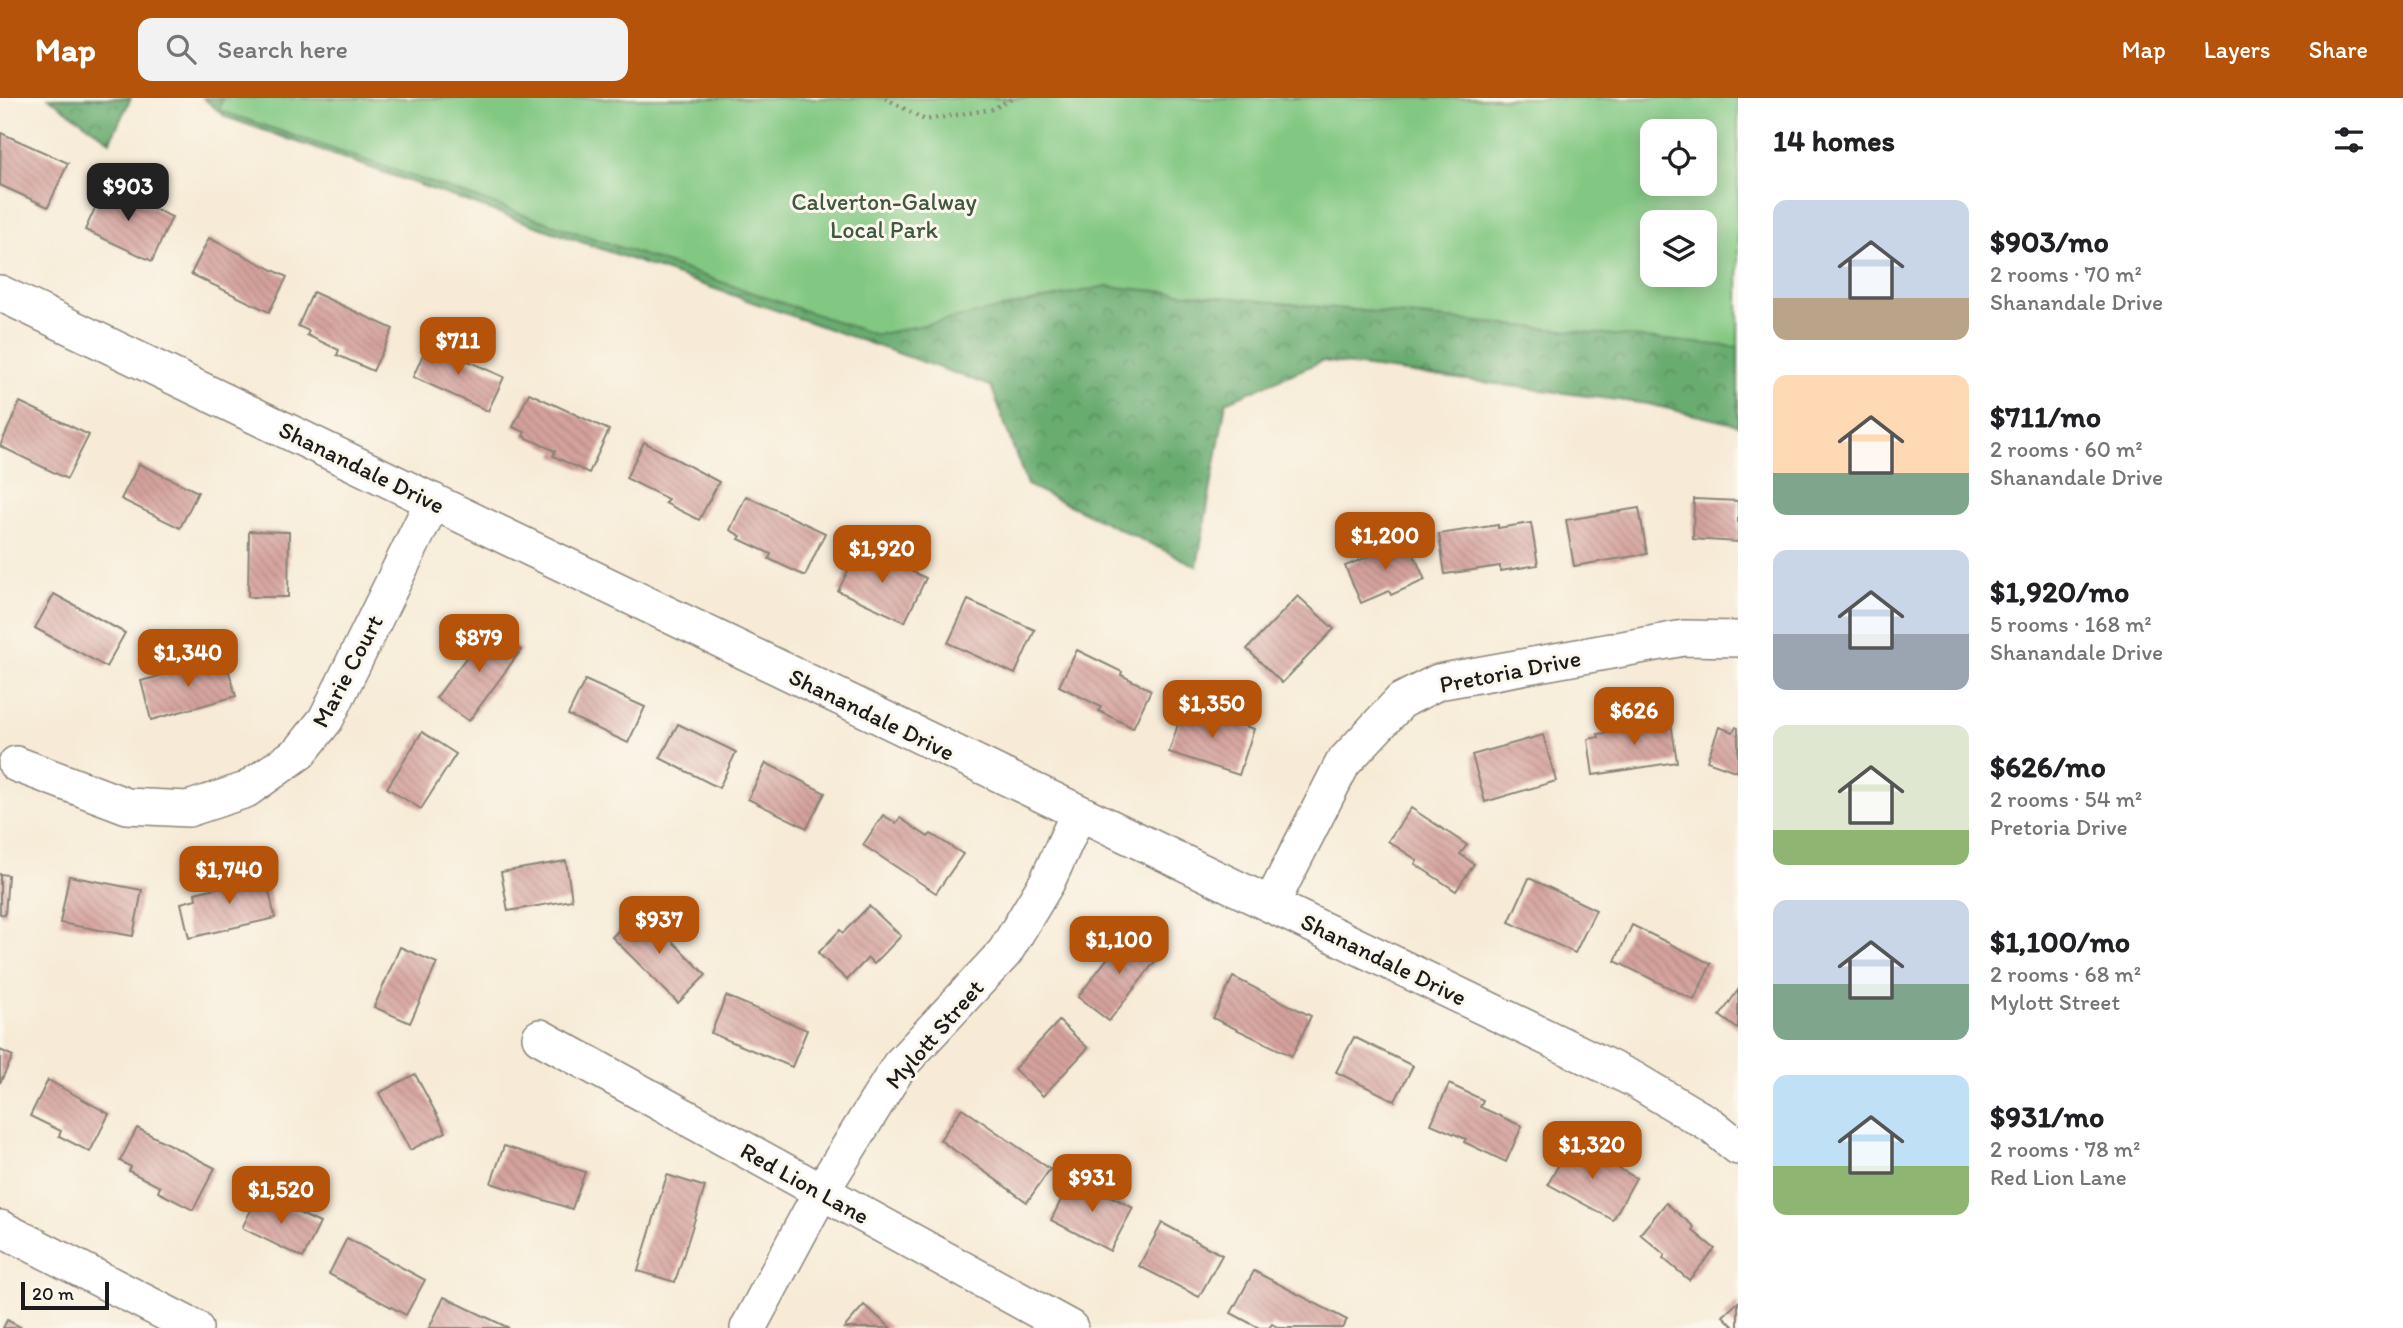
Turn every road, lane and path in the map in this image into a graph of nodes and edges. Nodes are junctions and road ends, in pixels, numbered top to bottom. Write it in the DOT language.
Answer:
graph roads {
  1 [pos="885,98"];
  2 [pos="1013,98"];
  3 [pos="0,293"];
  4 [pos="433,501"];
  5 [pos="1738,639"];
  6 [pos="16,764"];
  7 [pos="1078,814"];
  8 [pos="1271,904"];
  9 [pos="540,1037"];
  10 [pos="1738,1147"];
  11 [pos="821,1192"];
  12 [pos="0,1228"];
  13 [pos="195,1328"];
  14 [pos="748,1328"];
  15 [pos="1070,1328"];
  1 -- 2 [label="path"];
  3 -- 4 [label="street, Shanandale Drive"];
  4 -- 6 [label="street, Marie Court"];
  4 -- 7 [label="street, Shanandale Drive"];
  5 -- 8 [label="street, Pretoria Drive"];
  7 -- 8 [label="street, Shanandale Drive"];
  7 -- 11 [label="street, Mylott Street"];
  8 -- 10 [label="street, Shanandale Drive"];
  9 -- 11 [label="street, Red Lion Lane"];
  11 -- 14 [label="street, Mylott Street"];
  11 -- 15 [label="street, Red Lion Lane"];
  12 -- 13 [label="street"];
}
